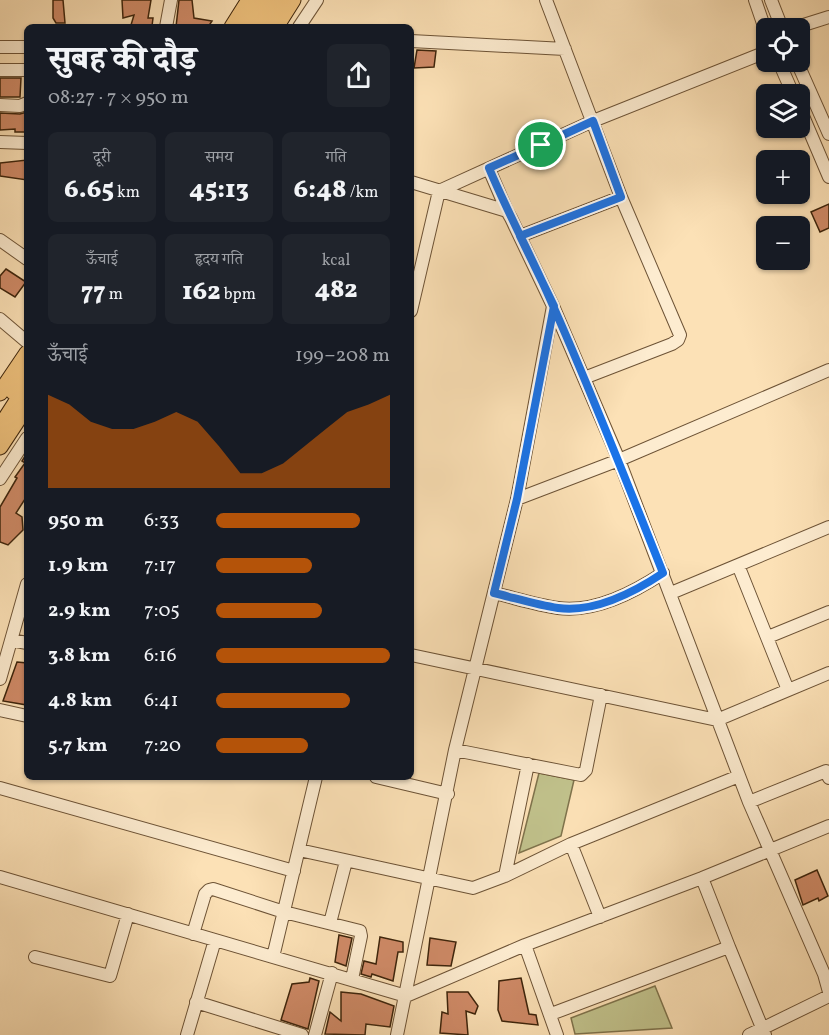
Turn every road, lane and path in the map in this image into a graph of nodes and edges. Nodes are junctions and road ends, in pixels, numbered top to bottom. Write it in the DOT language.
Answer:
graph roads {
  1 [pos="171,0"];
  2 [pos="241,0"];
  3 [pos="249,0"];
  4 [pos="264,0"];
  5 [pos="277,0"];
  6 [pos="293,0"];
  7 [pos="316,0"];
  8 [pos="546,0"];
  9 [pos="755,0"];
  10 [pos="771,0"];
  11 [pos="829,17"];
  12 [pos="761,18"];
  13 [pos="778,18"];
  14 [pos="810,23"];
  15 [pos="167,24"];
  16 [pos="226,24"];
  17 [pos="234,24"];
  18 [pos="250,24"];
  19 [pos="262,24"];
  20 [pos="278,24"];
  21 [pos="301,24"];
  22 [pos="414,41"];
  23 [pos="0,47"];
  24 [pos="24,47"];
  25 [pos="566,49"];
  26 [pos="756,56"];
  27 [pos="0,70"];
  28 [pos="24,70"];
  29 [pos="801,72"];
  30 [pos="24,104"];
  31 [pos="0,105"];
  32 [pos="593,121"];
  33 [pos="810,132"];
  34 [pos="829,134"];
  35 [pos="0,142"];
  36 [pos="24,143"];
  37 [pos="489,168"];
  38 [pos="829,177"];
  39 [pos="414,183"];
  40 [pos="439,191"];
  41 [pos="621,197"];
  42 [pos="507,211"];
  43 [pos="520,236"];
  44 [pos="0,240"];
  45 [pos="24,257"];
  46 [pos="416,268"];
  47 [pos="414,285"];
  48 [pos="554,306"];
  49 [pos="0,319"];
  50 [pos="24,339"];
  51 [pos="24,357"];
  52 [pos="829,370"];
  53 [pos="24,376"];
  54 [pos="584,378"];
  55 [pos="24,390"];
  56 [pos="0,393"];
  57 [pos="24,411"];
  58 [pos="0,412"];
  59 [pos="0,427"];
  60 [pos="24,443"];
  61 [pos="0,447"];
  62 [pos="619,460"];
  63 [pos="0,479"];
  64 [pos="517,499"];
  65 [pos="829,527"];
  66 [pos="738,565"];
  67 [pos="663,573"];
  68 [pos="494,593"];
  69 [pos="671,593"];
  70 [pos="24,594"];
  71 [pos="829,612"];
  72 [pos="768,637"];
  73 [pos="11,640"];
  74 [pos="24,642"];
  75 [pos="414,656"];
  76 [pos="476,669"];
  77 [pos="829,674"];
  78 [pos="0,679"];
  79 [pos="788,690"];
  80 [pos="601,695"];
  81 [pos="0,710"];
  82 [pos="24,715"];
  83 [pos="717,720"];
  84 [pos="455,750"];
  85 [pos="528,764"];
  86 [pos="828,773"];
  87 [pos="739,776"];
  88 [pos="315,780"];
  89 [pos="389,780"];
  90 [pos="0,788"];
  91 [pos="448,794"];
  92 [pos="749,802"];
  93 [pos="829,826"];
  94 [pos="571,844"];
  95 [pos="299,850"];
  96 [pos="770,851"];
  97 [pos="346,861"];
  98 [pos="294,871"];
  99 [pos="505,876"];
  100 [pos="0,877"];
  101 [pos="431,878"];
  102 [pos="702,878"];
  103 [pos="284,912"];
  104 [pos="128,914"];
  105 [pos="600,917"];
  106 [pos="330,924"];
  107 [pos="193,934"];
  108 [pos="215,940"];
  109 [pos="525,945"];
  110 [pos="729,948"];
  111 [pos="35,957"];
  112 [pos="273,957"];
  113 [pos="332,973"];
  114 [pos="826,973"];
  115 [pos="352,979"];
  116 [pos="829,994"];
  117 [pos="406,996"];
  118 [pos="196,1002"];
  119 [pos="551,1014"];
  120 [pos="263,1030"];
  121 [pos="764,1033"];
  122 [pos="187,1035"];
  123 [pos="302,1035"];
  124 [pos="315,1035"];
  125 [pos="397,1035"];
  126 [pos="557,1035"];
  127 [pos="749,1035"];
  1 -- 15 [label="street"];
  2 -- 16 [label="street"];
  3 -- 17 [label="main road"];
  4 -- 18 [label="main road"];
  5 -- 19 [label="main road"];
  6 -- 20 [label="main road"];
  7 -- 21 [label="street"];
  8 -- 25 [label="street"];
  9 -- 12 [label="street"];
  10 -- 13 [label="street"];
  11 -- 14 [label="street"];
  22 -- 25 [label="street"];
  23 -- 24 [label="street"];
  25 -- 32 [label="street"];
  26 -- 32 [label="street"];
  27 -- 28 [label="street"];
  29 -- 34 [label="street"];
  30 -- 31 [label="street"];
  32 -- 37 [label="street"];
  32 -- 41 [label="street"];
  33 -- 38 [label="street"];
  35 -- 36 [label="street"];
  37 -- 40 [label="street"];
  37 -- 42 [label="street"];
  39 -- 40 [label="street"];
  40 -- 42 [label="street"];
  40 -- 46 [label="street"];
  41 -- 43 [label="street"];
  41 -- 54 [label="street"];
  42 -- 43 [label="street"];
  43 -- 48 [label="street"];
  44 -- 45 [label="street"];
  46 -- 47 [label="street"];
  48 -- 54 [label="street"];
  48 -- 64 [label="street"];
  49 -- 50 [label="street"];
  51 -- 56 [label="main road"];
  52 -- 62 [label="street"];
  53 -- 58 [label="main road"];
  54 -- 62 [label="street"];
  55 -- 59 [label="main road"];
  57 -- 61 [label="main road"];
  60 -- 63 [label="street"];
  62 -- 64 [label="street"];
  62 -- 67 [label="street"];
  64 -- 68 [label="street"];
  65 -- 66 [label="street"];
  66 -- 69 [label="street"];
  66 -- 72 [label="street"];
  67 -- 68 [label="street"];
  67 -- 69 [label="street"];
  68 -- 76 [label="street"];
  69 -- 83 [label="street"];
  70 -- 73 [label="street"];
  71 -- 72 [label="street"];
  72 -- 79 [label="street"];
  73 -- 74 [label="street"];
  73 -- 78 [label="street"];
  75 -- 76 [label="street"];
  76 -- 80 [label="street"];
  76 -- 84 [label="street"];
  77 -- 79 [label="street"];
  79 -- 83 [label="street"];
  80 -- 83 [label="street"];
  80 -- 85 [label="street"];
  81 -- 82 [label="street"];
  83 -- 87 [label="street"];
  84 -- 85 [label="street"];
  84 -- 91 [label="street"];
  85 -- 99 [label="street"];
  86 -- 92 [label="street"];
  87 -- 92 [label="street"];
  87 -- 94 [label="street"];
  88 -- 95 [label="street"];
  89 -- 91 [label="street"];
  90 -- 98 [label="street"];
  91 -- 101 [label="street"];
  92 -- 96 [label="street"];
  93 -- 96 [label="street"];
  94 -- 99 [label="street"];
  94 -- 105 [label="street"];
  95 -- 97 [label="street"];
  95 -- 98 [label="street"];
  96 -- 102 [label="street"];
  96 -- 114 [label="street"];
  97 -- 101 [label="street"];
  97 -- 106 [label="street"];
  98 -- 103 [label="street"];
  99 -- 101 [label="street"];
  100 -- 104 [label="street"];
  101 -- 117 [label="street"];
  102 -- 105 [label="street"];
  102 -- 110 [label="street"];
  103 -- 106 [label="street"];
  103 -- 107 [label="street"];
  103 -- 112 [label="street"];
  104 -- 107 [label="street"];
  104 -- 111 [label="street"];
  105 -- 109 [label="street"];
  106 -- 115 [label="street"];
  107 -- 108 [label="street"];
  108 -- 112 [label="street"];
  108 -- 118 [label="street"];
  109 -- 117 [label="street"];
  109 -- 119 [label="street"];
  110 -- 119 [label="street"];
  110 -- 121 [label="street"];
  112 -- 113 [label="street"];
  113 -- 115 [label="street"];
  113 -- 124 [label="street"];
  114 -- 116 [label="street"];
  115 -- 117 [label="street"];
  116 -- 121 [label="street"];
  117 -- 125 [label="street"];
  118 -- 120 [label="street"];
  118 -- 122 [label="street"];
  119 -- 126 [label="street"];
  120 -- 123 [label="street"];
  121 -- 127 [label="street"];
}
